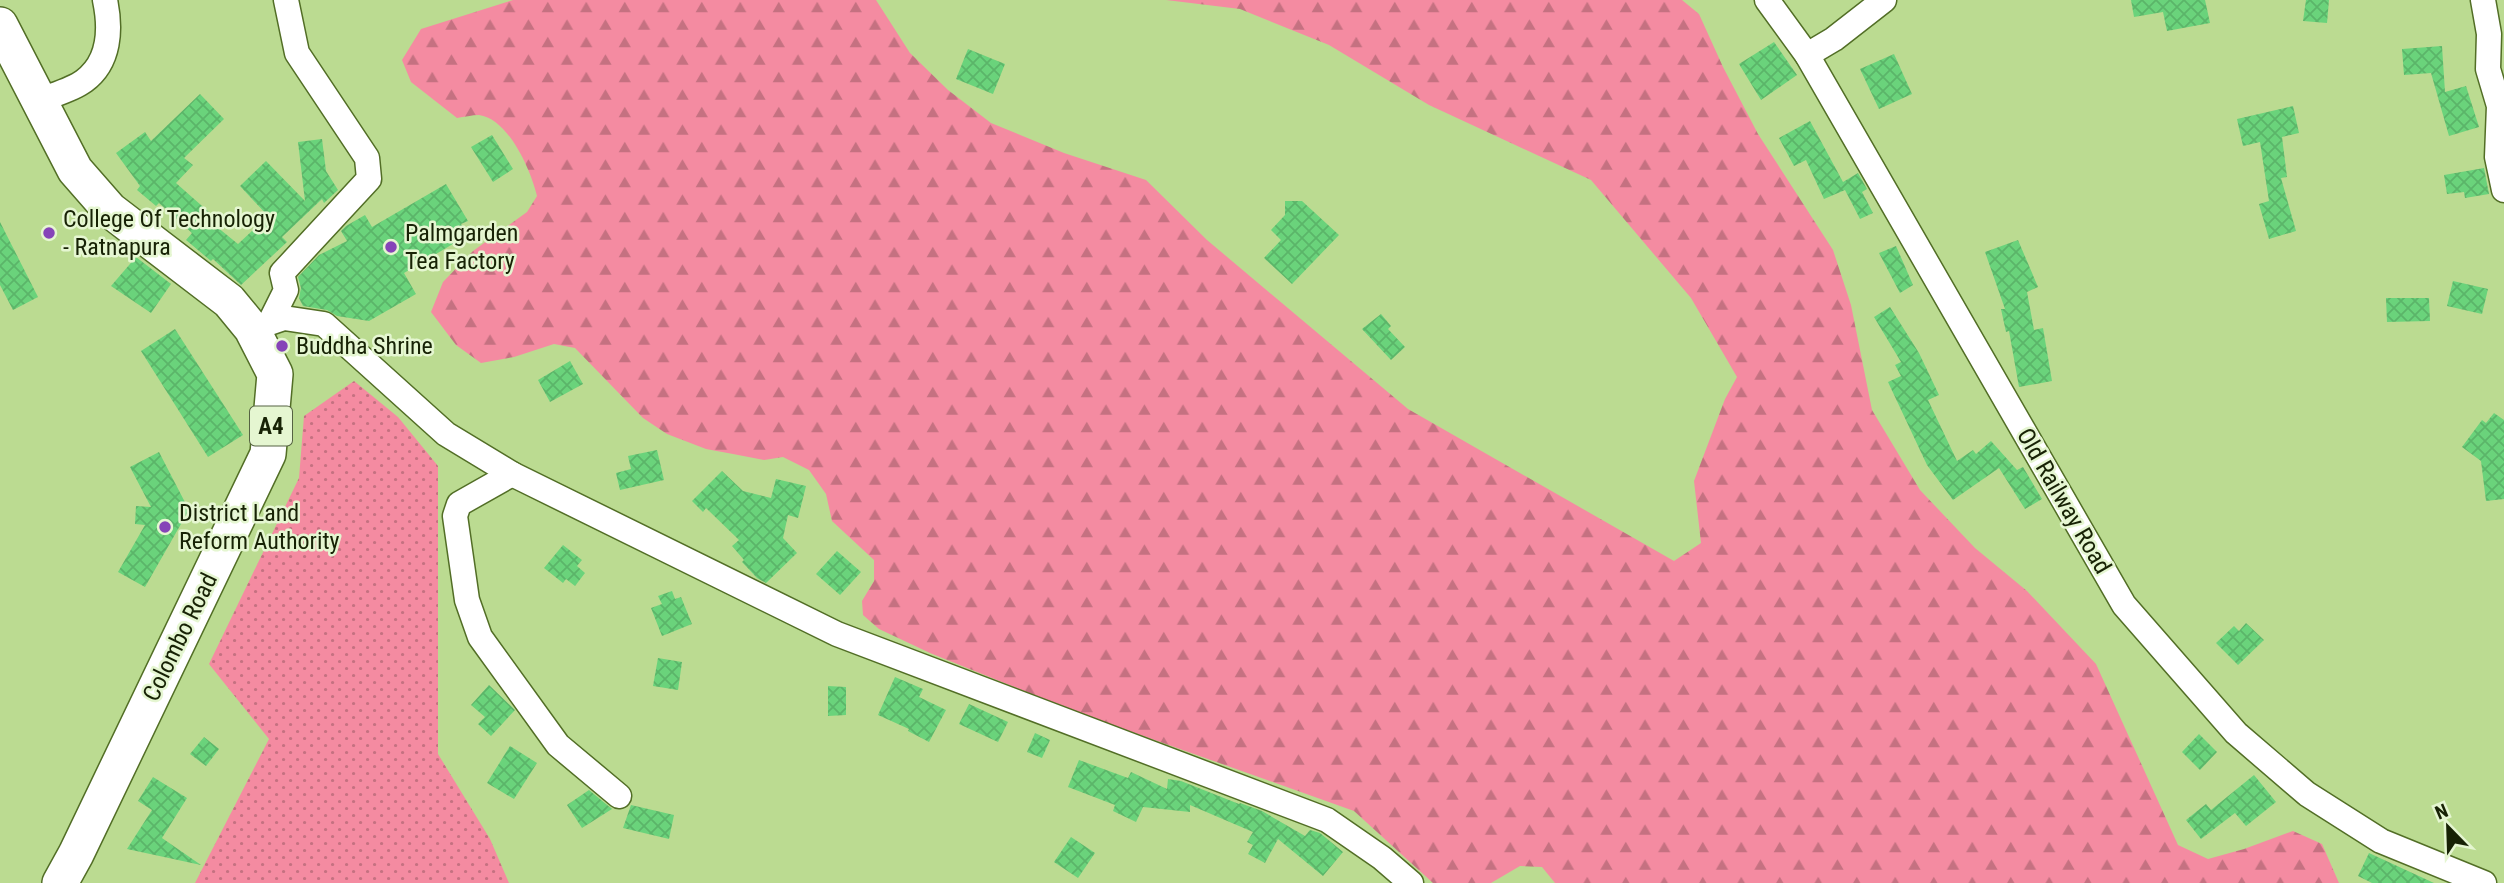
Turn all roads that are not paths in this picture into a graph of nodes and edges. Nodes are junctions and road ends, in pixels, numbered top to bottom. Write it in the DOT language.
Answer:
graph roads {
  1 [pos="105,0"];
  2 [pos="286,0"];
  3 [pos="1767,0"];
  4 [pos="1884,0"];
  5 [pos="2483,0"];
  6 [pos="0,25"];
  7 [pos="1807,55"];
  8 [pos="38,101"];
  9 [pos="2504,190"];
  10 [pos="261,325"];
  11 [pos="512,474"];
  12 [pos="619,796"];
  13 [pos="60,883"];
  14 [pos="1411,883"];
  15 [pos="2484,883"];
  1 -- 8 [label="street"];
  2 -- 10 [label="street"];
  3 -- 7 [label="street, Old Railway Road"];
  4 -- 7 [label="street"];
  5 -- 9 [label="street"];
  6 -- 8 [label="highway, Colombo Road / A4"];
  7 -- 15 [label="street, Old Railway Road"];
  8 -- 10 [label="highway, Colombo Road / A4"];
  10 -- 11 [label="street"];
  10 -- 13 [label="highway, Colombo Road / A4"];
  11 -- 12 [label="street"];
  11 -- 14 [label="street"];
}
